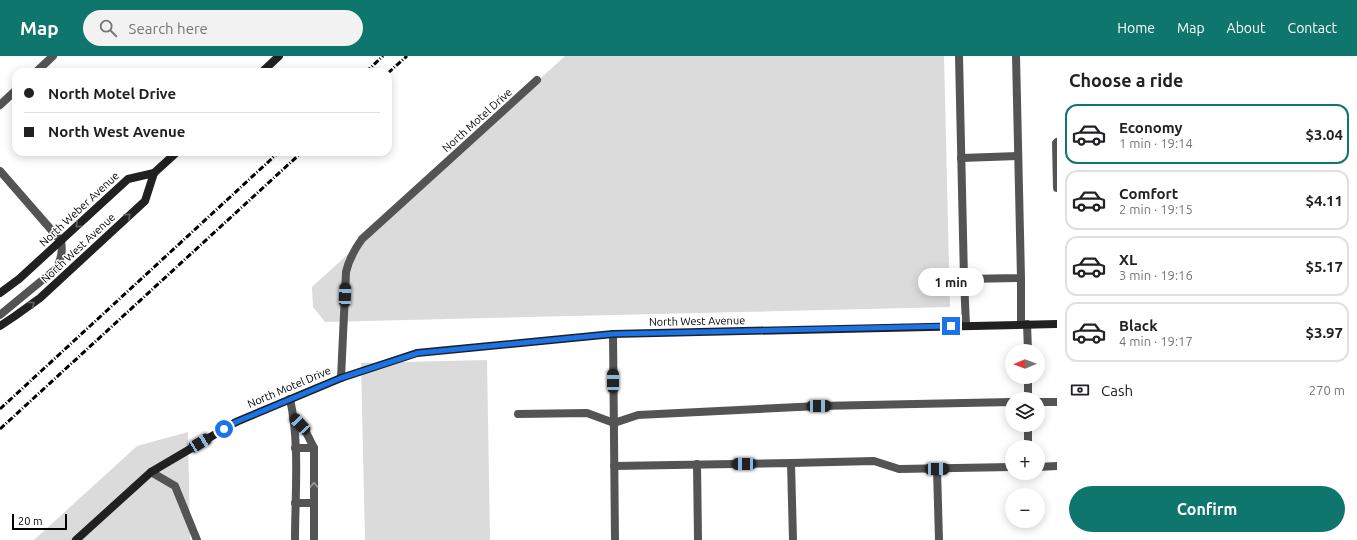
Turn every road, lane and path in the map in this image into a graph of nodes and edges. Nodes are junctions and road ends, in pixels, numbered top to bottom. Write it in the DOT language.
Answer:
graph roads {
  1 [pos="53,56"];
  2 [pos="279,56"];
  3 [pos="959,56"];
  4 [pos="1016,56"];
  5 [pos="40,68"];
  6 [pos="266,68"];
  7 [pos="537,80"];
  8 [pos="12,94"];
  9 [pos="0,105"];
  10 [pos="1057,142"];
  11 [pos="173,156"];
  12 [pos="1018,156"];
  13 [pos="961,158"];
  14 [pos="0,170"];
  15 [pos="154,173"];
  16 [pos="1057,188"];
  17 [pos="61,241"];
  18 [pos="1020,278"];
  19 [pos="964,279"];
  20 [pos="0,293"];
  21 [pos="0,315"];
  22 [pos="1024,324"];
  23 [pos="1057,324"];
  24 [pos="0,326"];
  25 [pos="966,326"];
  26 [pos="613,334"];
  27 [pos="1027,344"];
  28 [pos="341,378"];
  29 [pos="290,399"];
  30 [pos="1005,402"];
  31 [pos="1045,402"];
  32 [pos="1057,402"];
  33 [pos="518,414"];
  34 [pos="294,417"];
  35 [pos="614,423"];
  36 [pos="295,448"];
  37 [pos="314,448"];
  38 [pos="791,463"];
  39 [pos="697,464"];
  40 [pos="614,466"];
  41 [pos="1057,466"];
  42 [pos="1005,467"];
  43 [pos="1045,467"];
  44 [pos="937,469"];
  45 [pos="152,472"];
  46 [pos="295,503"];
  47 [pos="314,503"];
  48 [pos="76,540"];
  49 [pos="197,540"];
  50 [pos="295,540"];
  51 [pos="314,540"];
  52 [pos="615,540"];
  53 [pos="698,540"];
  54 [pos="793,540"];
  55 [pos="938,540"];
  1 -- 5 [label="street"];
  2 -- 6 [label="main road"];
  3 -- 13 [label="street"];
  4 -- 12 [label="street"];
  7 -- 28 [label="street, North Motel Drive"];
  8 -- 9 [label="street"];
  10 -- 16 [label="street"];
  11 -- 15 [label="main road"];
  12 -- 13 [label="street"];
  12 -- 18 [label="street"];
  13 -- 19 [label="street"];
  14 -- 17 [label="street"];
  15 -- 17 [label="main road, North Weber Avenue, one-way"];
  24 -- 15 [label="main road, North West Avenue, one-way"];
  17 -- 20 [label="main road, North Weber Avenue"];
  17 -- 21 [label="street"];
  18 -- 19 [label="street"];
  18 -- 22 [label="street"];
  19 -- 25 [label="street"];
  22 -- 23 [label="main road, North West Avenue"];
  22 -- 25 [label="main road, North West Avenue"];
  22 -- 27 [label="street"];
  25 -- 26 [label="main road, North West Avenue"];
  26 -- 28 [label="main road, North West Avenue"];
  26 -- 35 [label="street"];
  28 -- 29 [label="main road, North Motel Drive"];
  29 -- 34 [label="street"];
  29 -- 45 [label="main road, North Motel Drive"];
  30 -- 35 [label="street"];
  31 -- 32 [label="street"];
  33 -- 35 [label="street"];
  34 -- 36 [label="street"];
  34 -- 37 [label="street"];
  35 -- 40 [label="street"];
  36 -- 37 [label="street"];
  36 -- 46 [label="street"];
  47 -- 37 [label="street, one-way"];
  38 -- 39 [label="street"];
  38 -- 44 [label="street"];
  38 -- 54 [label="street"];
  39 -- 40 [label="street"];
  39 -- 53 [label="street"];
  40 -- 52 [label="street"];
  41 -- 43 [label="street"];
  42 -- 44 [label="street"];
  44 -- 55 [label="street"];
  45 -- 48 [label="main road, North Motel Drive"];
  45 -- 49 [label="street"];
  46 -- 47 [label="street"];
  46 -- 50 [label="street"];
  47 -- 51 [label="street"];
}
